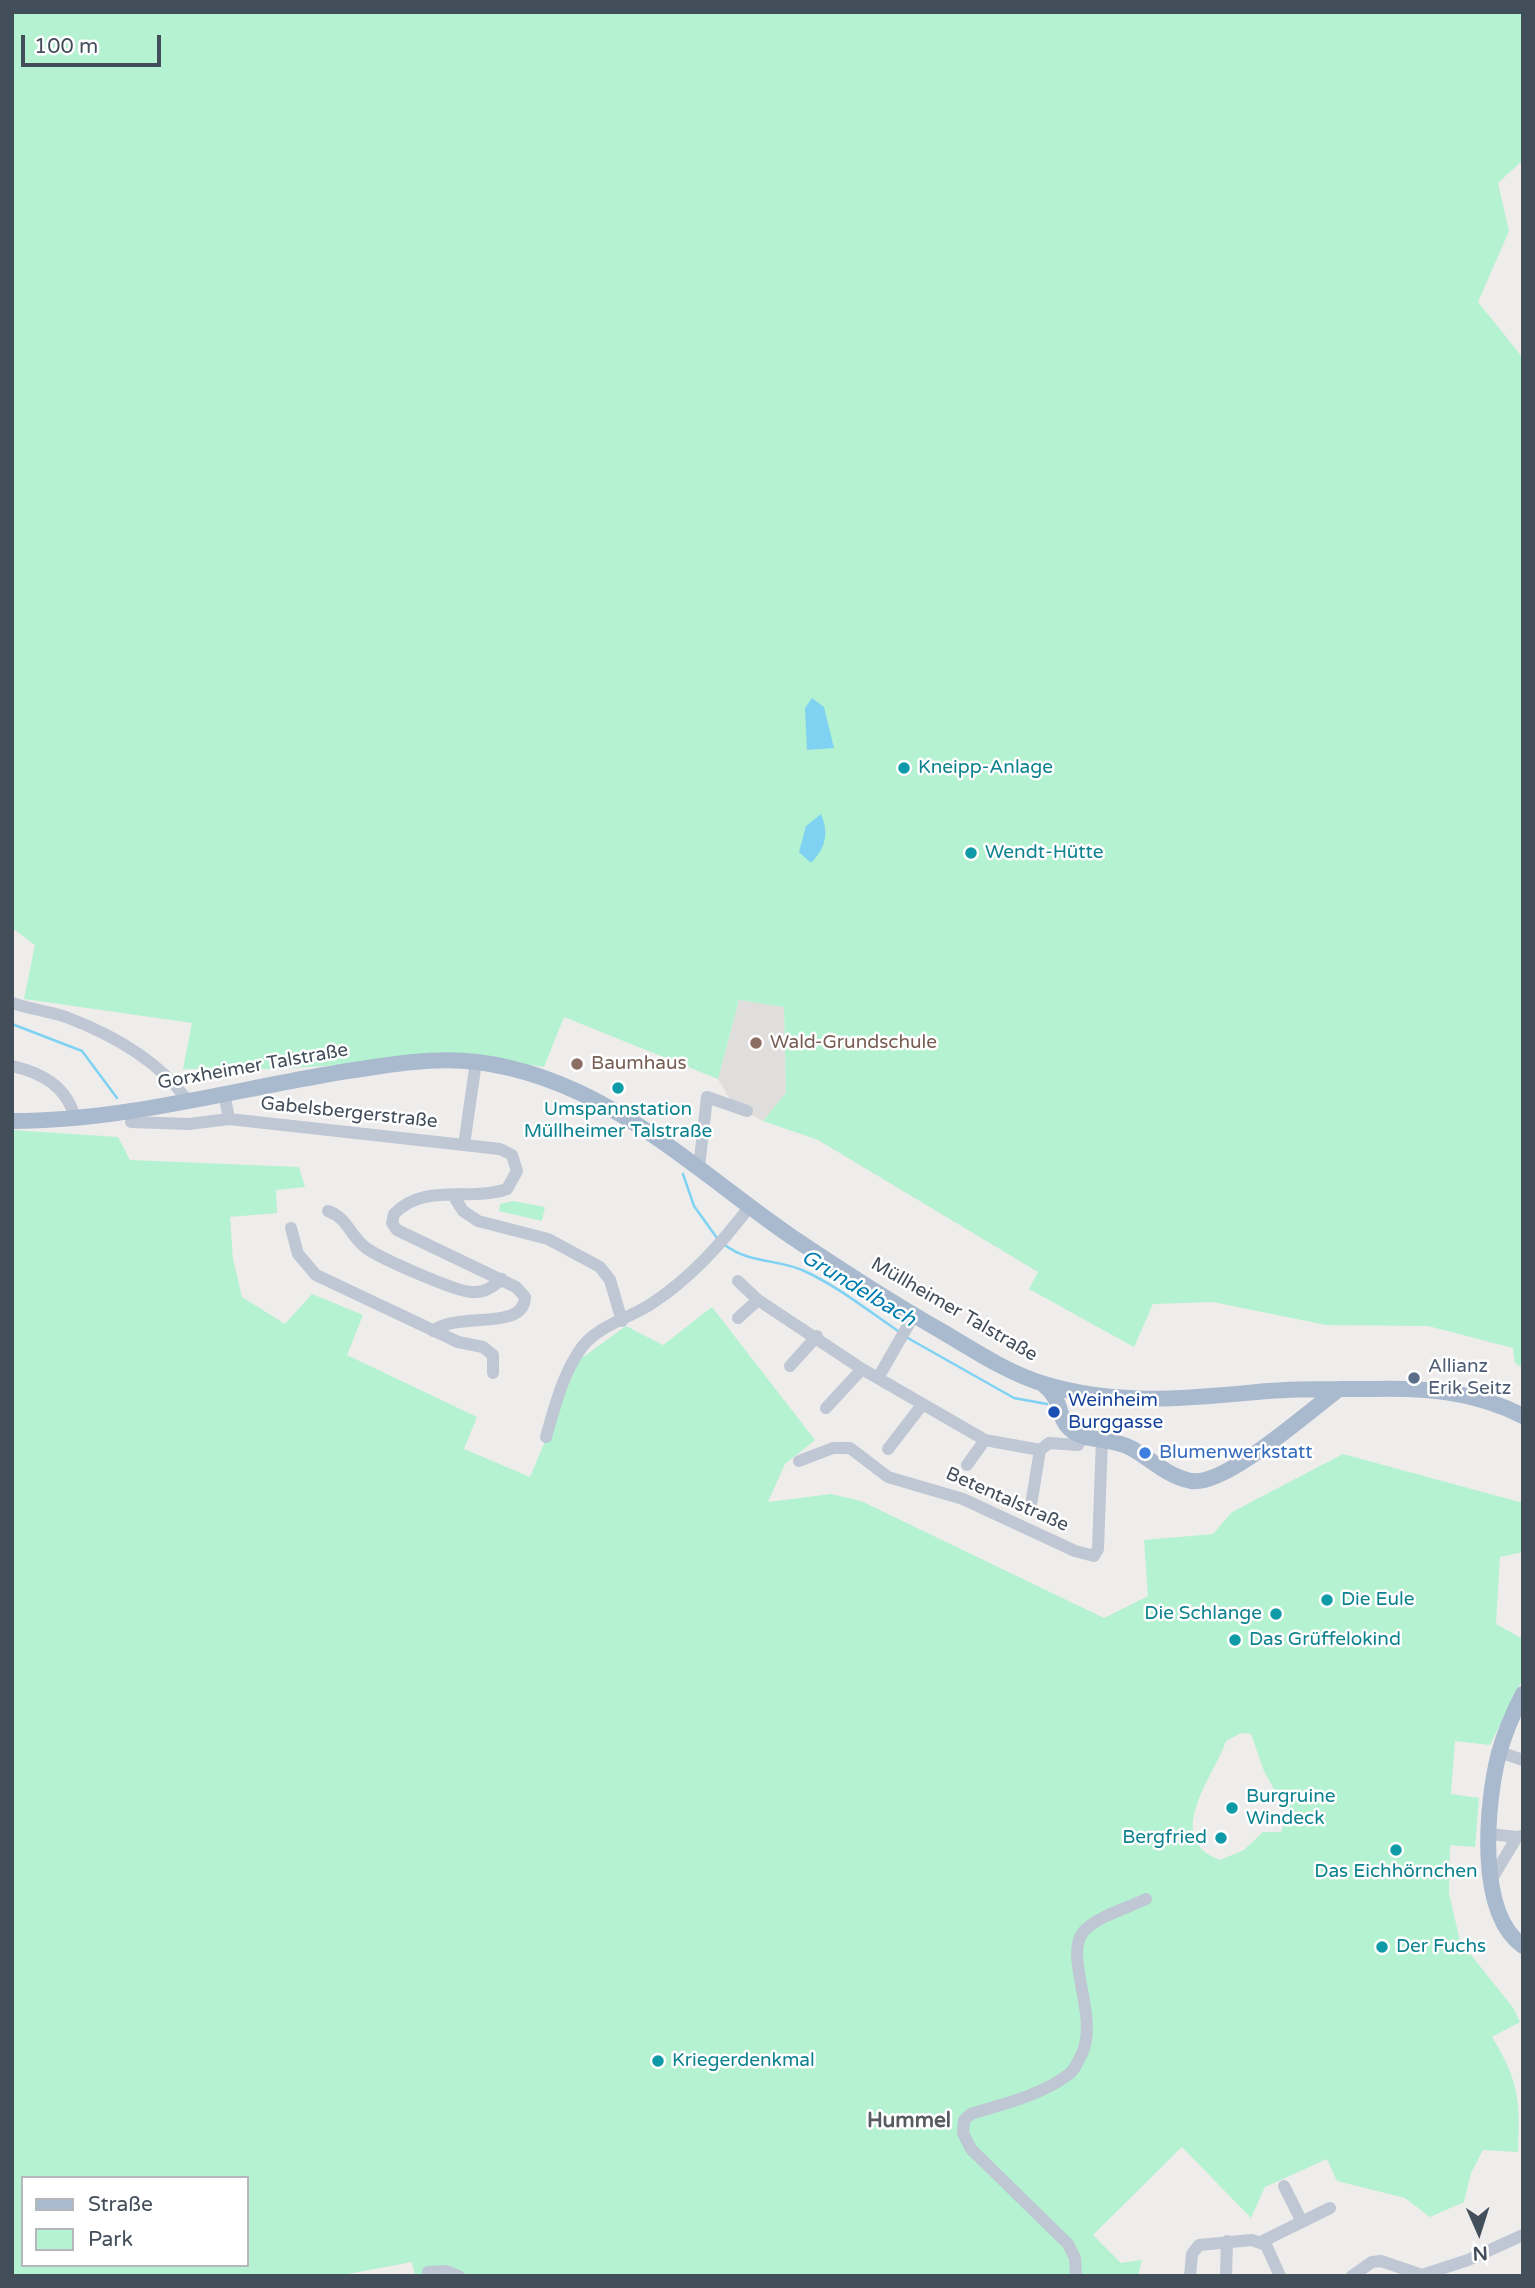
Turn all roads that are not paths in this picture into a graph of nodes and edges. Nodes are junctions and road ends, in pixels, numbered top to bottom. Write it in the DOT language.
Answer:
graph roads {
  1 [pos="12,1003"];
  2 [pos="476,1062"];
  3 [pos="12,1066"];
  4 [pos="501,1067"];
  5 [pos="224,1093"];
  6 [pos="187,1100"];
  7 [pos="747,1111"];
  8 [pos="75,1118"];
  9 [pos="229,1119"];
  10 [pos="12,1121"];
  11 [pos="131,1122"];
  12 [pos="464,1145"];
  13 [pos="699,1167"];
  14 [pos="458,1194"];
  15 [pos="750,1206"];
  16 [pos="328,1210"];
  17 [pos="291,1228"];
  18 [pos="502,1279"];
  19 [pos="738,1281"];
  20 [pos="758,1300"];
  21 [pos="914,1315"];
  22 [pos="738,1318"];
  23 [pos="622,1321"];
  24 [pos="433,1331"];
  25 [pos="817,1336"];
  26 [pos="790,1366"];
  27 [pos="862,1369"];
  28 [pos="494,1373"];
  29 [pos="878,1378"];
  30 [pos="1042,1384"];
  31 [pos="1339,1389"];
  32 [pos="1072,1390"];
  33 [pos="1295,1390"];
  34 [pos="1060,1404"];
  35 [pos="922,1405"];
  36 [pos="826,1408"];
  37 [pos="1306,1413"];
  38 [pos="1523,1416"];
  39 [pos="1083,1435"];
  40 [pos="546,1437"];
  41 [pos="1102,1439"];
  42 [pos="985,1440"];
  43 [pos="888,1449"];
  44 [pos="1040,1450"];
  45 [pos="799,1461"];
  46 [pos="967,1465"];
  47 [pos="1031,1505"];
  48 [pos="1521,1703"];
  49 [pos="1499,1752"];
  50 [pos="1523,1760"];
  51 [pos="1490,1834"];
  52 [pos="1521,1838"];
  53 [pos="1489,1882"];
  54 [pos="1146,1899"];
  55 [pos="1523,1947"];
  56 [pos="1284,2186"];
  57 [pos="1330,2208"];
  58 [pos="1302,2222"];
  59 [pos="1523,2235"];
  60 [pos="1227,2241"];
  61 [pos="1263,2241"];
  62 [pos="428,2272"];
  63 [pos="1421,2275"];
  64 [pos="459,2276"];
  65 [pos="1076,2276"];
  66 [pos="1190,2276"];
  67 [pos="1226,2276"];
  68 [pos="1280,2276"];
  69 [pos="1352,2276"];
  1 -- 6 [label="street"];
  2 -- 4 [label="main road, Gorxheimer Talstraße"];
  2 -- 5 [label="main road, Gorxheimer Talstraße"];
  2 -- 12 [label="street, Gabelsbergerstraße"];
  3 -- 8 [label="street"];
  4 -- 13 [label="main road, Müllheimer Talstraße"];
  5 -- 6 [label="main road, Gorxheimer Talstraße"];
  5 -- 9 [label="street"];
  6 -- 8 [label="main road, Gorxheimer Talstraße"];
  7 -- 13 [label="street"];
  8 -- 10 [label="main road, Gorxheimer Talstraße"];
  9 -- 11 [label="street, Gabelsbergerstraße"];
  9 -- 12 [label="street, Gabelsbergerstraße"];
  12 -- 14 [label="street, Gabelsbergerstraße"];
  13 -- 15 [label="main road, Müllheimer Talstraße"];
  14 -- 18 [label="street"];
  14 -- 23 [label="street"];
  15 -- 21 [label="main road, Müllheimer Talstraße"];
  15 -- 23 [label="street"];
  16 -- 18 [label="street"];
  17 -- 24 [label="street"];
  18 -- 24 [label="street"];
  19 -- 20 [label="street"];
  20 -- 22 [label="street"];
  20 -- 25 [label="street"];
  21 -- 29 [label="street"];
  21 -- 30 [label="main road, Müllheimer Talstraße"];
  23 -- 40 [label="street"];
  24 -- 28 [label="street"];
  25 -- 26 [label="street"];
  25 -- 27 [label="street"];
  27 -- 29 [label="street"];
  27 -- 36 [label="street"];
  29 -- 35 [label="street"];
  30 -- 32 [label="main road, Müllheimer Talstraße"];
  30 -- 34 [label="main road"];
  31 -- 33 [label="main road, Müllheimer Talstraße"];
  31 -- 37 [label="main road"];
  31 -- 38 [label="main road, Müllheimer Talstraße"];
  32 -- 33 [label="main road, Müllheimer Talstraße"];
  32 -- 34 [label="main road"];
  33 -- 37 [label="main road"];
  34 -- 39 [label="main road"];
  35 -- 42 [label="street"];
  35 -- 43 [label="street"];
  37 -- 41 [label="main road"];
  39 -- 41 [label="main road"];
  39 -- 44 [label="street"];
  41 -- 45 [label="street, Betentalstraße"];
  42 -- 44 [label="street"];
  42 -- 46 [label="street"];
  44 -- 47 [label="street"];
  48 -- 49 [label="main road"];
  49 -- 50 [label="street"];
  49 -- 51 [label="main road"];
  51 -- 52 [label="street"];
  51 -- 53 [label="main road"];
  52 -- 53 [label="street"];
  53 -- 55 [label="main road"];
  54 -- 65 [label="street"];
  56 -- 58 [label="street"];
  57 -- 58 [label="street"];
  58 -- 61 [label="street"];
  59 -- 63 [label="street"];
  60 -- 61 [label="street"];
  60 -- 66 [label="street"];
  60 -- 67 [label="street"];
  61 -- 68 [label="street"];
  62 -- 64 [label="street"];
  63 -- 69 [label="street"];
}
